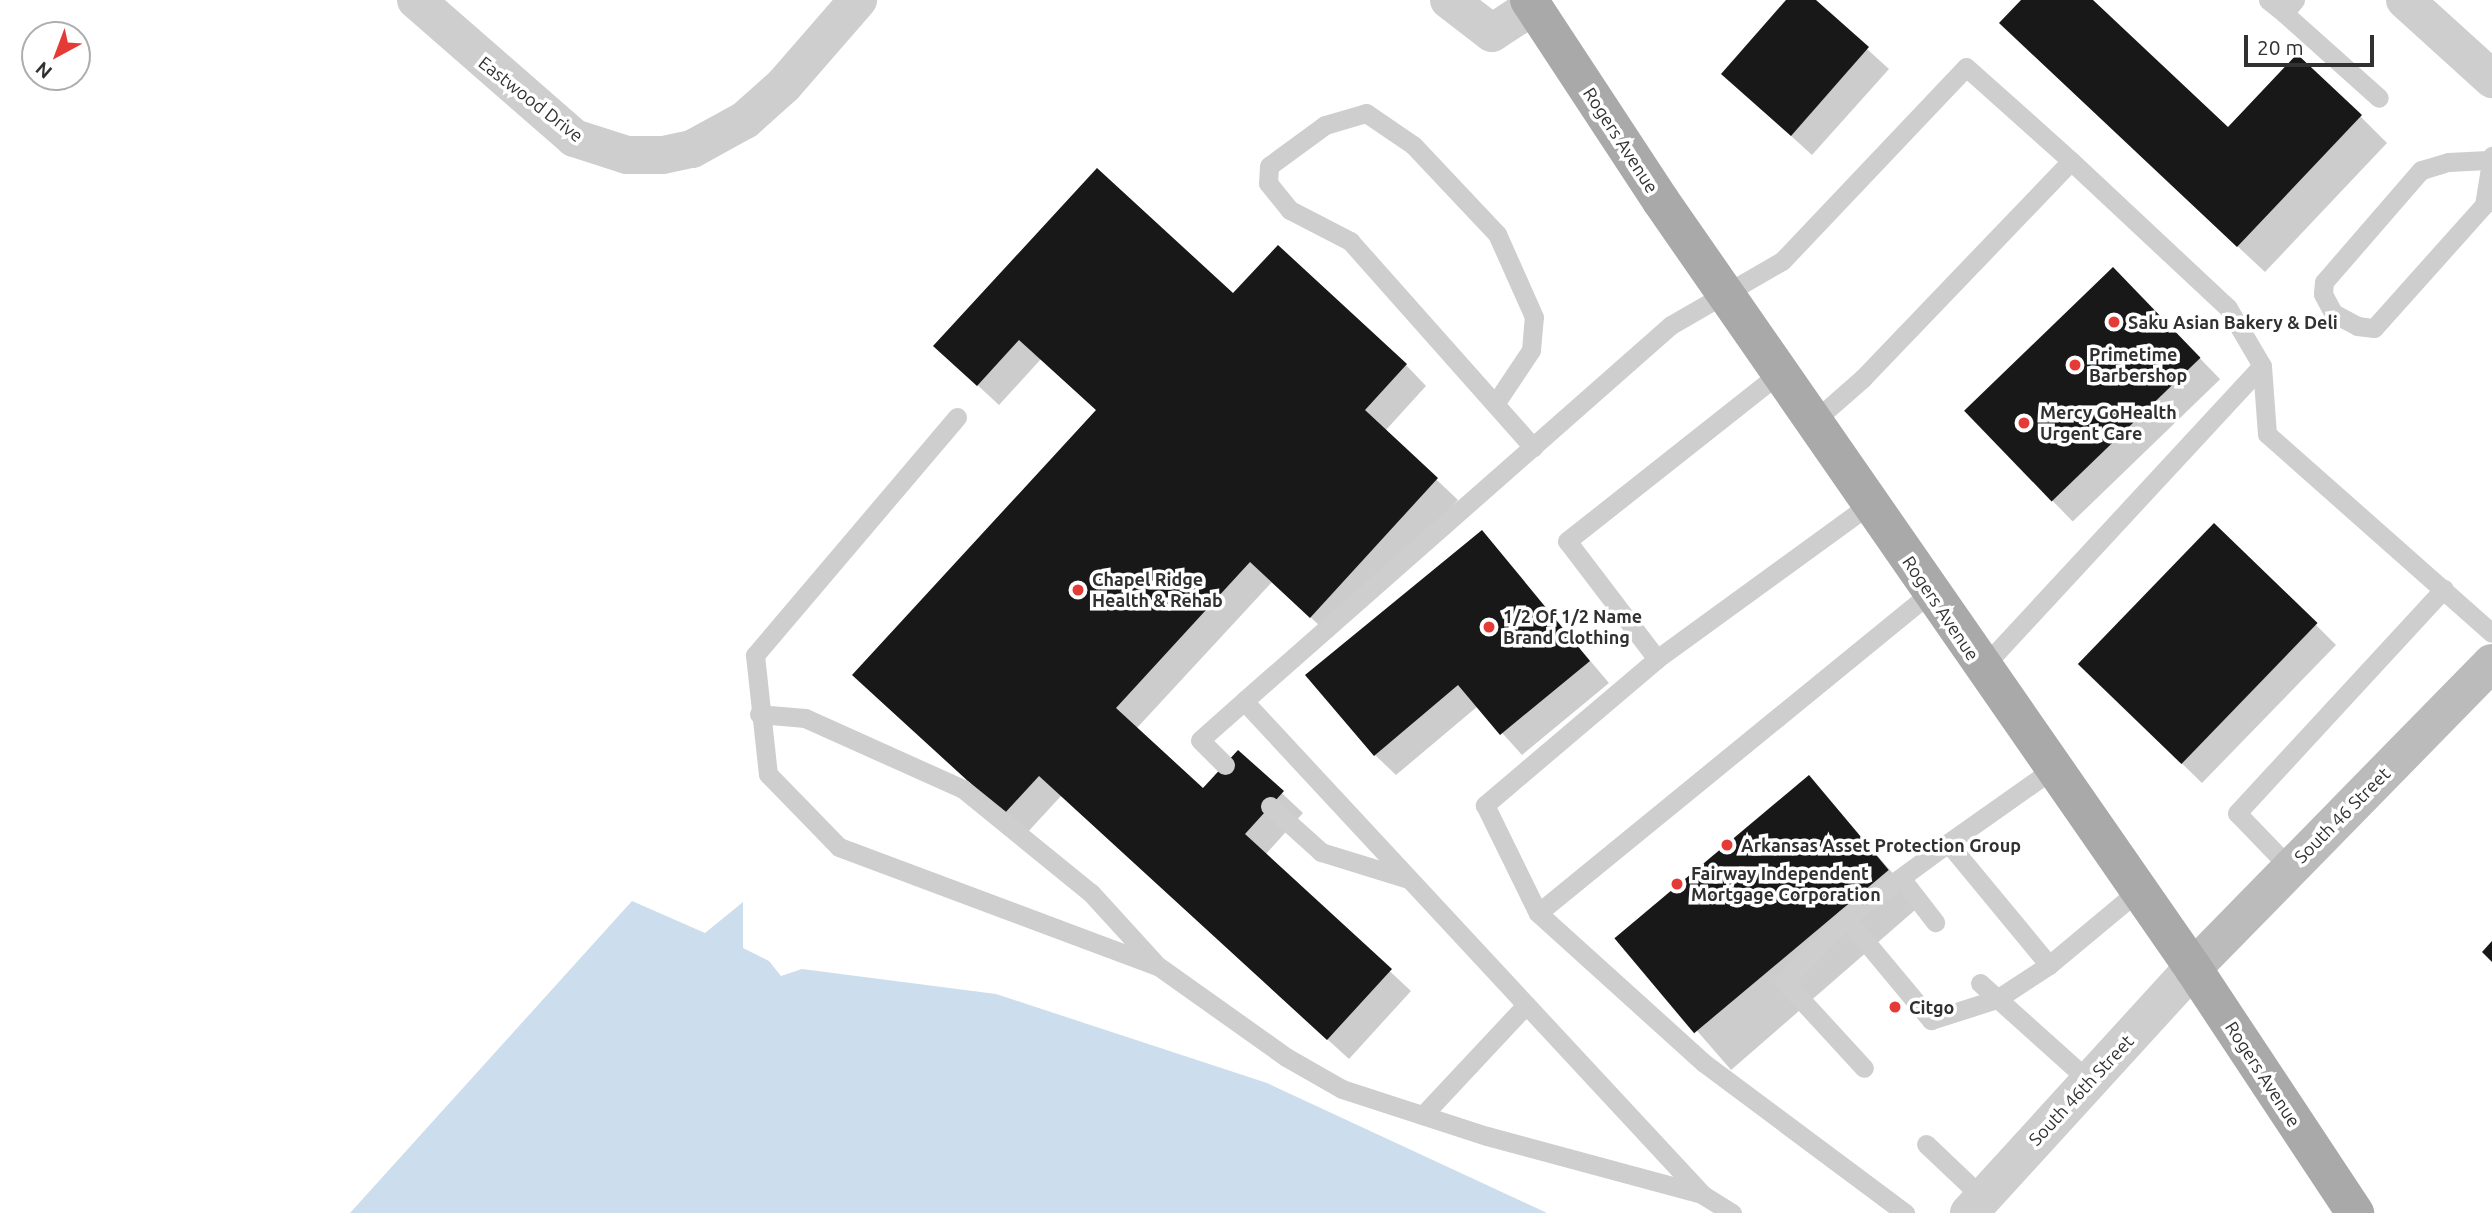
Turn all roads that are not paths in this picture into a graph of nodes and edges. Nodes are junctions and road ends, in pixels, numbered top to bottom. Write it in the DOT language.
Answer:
graph roads {
  1 [pos="415,0"];
  2 [pos="858,0"];
  3 [pos="1449,0"];
  4 [pos="2269,0"];
  5 [pos="2405,0"];
  6 [pos="1531,3"];
  7 [pos="2290,7"];
  8 [pos="2492,79"];
  9 [pos="2379,98"];
  10 [pos="2490,158"];
  11 [pos="2071,161"];
  12 [pos="1726,297"];
  13 [pos="2262,366"];
  14 [pos="1780,373"];
  15 [pos="1495,404"];
  16 [pos="957,417"];
  17 [pos="1814,421"];
  18 [pos="1533,447"];
  19 [pos="1870,504"];
  20 [pos="2444,589"];
  21 [pos="1930,593"];
  22 [pos="2492,633"];
  23 [pos="1657,659"];
  24 [pos="2492,663"];
  25 [pos="1982,668"];
  26 [pos="1244,701"];
  27 [pos="759,713"];
  28 [pos="1225,765"];
  29 [pos="2053,769"];
  30 [pos="1270,806"];
  31 [pos="1948,843"];
  32 [pos="2290,868"];
  33 [pos="1901,877"];
  34 [pos="1409,879"];
  35 [pos="2139,890"];
  36 [pos="1538,913"];
  37 [pos="1846,918"];
  38 [pos="1935,922"];
  39 [pos="2049,965"];
  40 [pos="1158,967"];
  41 [pos="2193,968"];
  42 [pos="1980,983"];
  43 [pos="1997,999"];
  44 [pos="1526,1005"];
  45 [pos="1864,1068"];
  46 [pos="2088,1080"];
  47 [pos="1423,1115"];
  48 [pos="1926,1144"];
  49 [pos="1703,1195"];
  50 [pos="1976,1206"];
  51 [pos="1732,1213"];
  52 [pos="1905,1213"];
  53 [pos="2355,1213"];
  1 -- 2 [label="street, Eastwood Drive"];
  3 -- 6 [label="street"];
  4 -- 7 [label="lane"];
  5 -- 8 [label="street"];
  6 -- 12 [label="main road, Rogers Avenue"];
  7 -- 9 [label="lane"];
  10 -- 10 [label="lane"];
  11 -- 12 [label="lane"];
  11 -- 13 [label="lane"];
  11 -- 17 [label="lane"];
  12 -- 14 [label="main road, Rogers Avenue"];
  12 -- 18 [label="lane"];
  13 -- 20 [label="lane"];
  13 -- 25 [label="lane"];
  14 -- 17 [label="main road, Rogers Avenue"];
  14 -- 23 [label="lane"];
  15 -- 15 [label="lane"];
  15 -- 18 [label="lane"];
  16 -- 27 [label="lane"];
  17 -- 19 [label="main road, Rogers Avenue"];
  18 -- 26 [label="lane"];
  19 -- 21 [label="main road, Rogers Avenue"];
  19 -- 23 [label="lane"];
  20 -- 22 [label="lane"];
  20 -- 32 [label="lane"];
  21 -- 25 [label="main road, Rogers Avenue"];
  21 -- 36 [label="lane"];
  23 -- 36 [label="lane"];
  24 -- 32 [label="street, South 46 Street"];
  25 -- 29 [label="main road, Rogers Avenue"];
  26 -- 28 [label="lane"];
  26 -- 34 [label="lane"];
  27 -- 40 [label="lane"];
  27 -- 40 [label="lane"];
  29 -- 31 [label="lane"];
  29 -- 35 [label="main road, Rogers Avenue"];
  30 -- 34 [label="lane"];
  31 -- 33 [label="lane"];
  31 -- 39 [label="lane"];
  32 -- 41 [label="street, South 46 Street"];
  33 -- 37 [label="lane"];
  33 -- 38 [label="lane"];
  34 -- 44 [label="lane"];
  35 -- 39 [label="lane"];
  35 -- 41 [label="main road, Rogers Avenue"];
  36 -- 52 [label="lane"];
  37 -- 43 [label="lane"];
  37 -- 45 [label="lane"];
  39 -- 43 [label="lane"];
  40 -- 47 [label="lane"];
  41 -- 46 [label="street, South 46th Street"];
  41 -- 53 [label="main road, Rogers Avenue"];
  42 -- 43 [label="lane"];
  43 -- 46 [label="lane"];
  44 -- 47 [label="lane"];
  44 -- 49 [label="lane"];
  46 -- 50 [label="street, South 46th Street"];
  47 -- 49 [label="lane"];
  48 -- 50 [label="lane"];
  49 -- 51 [label="lane"];
}
